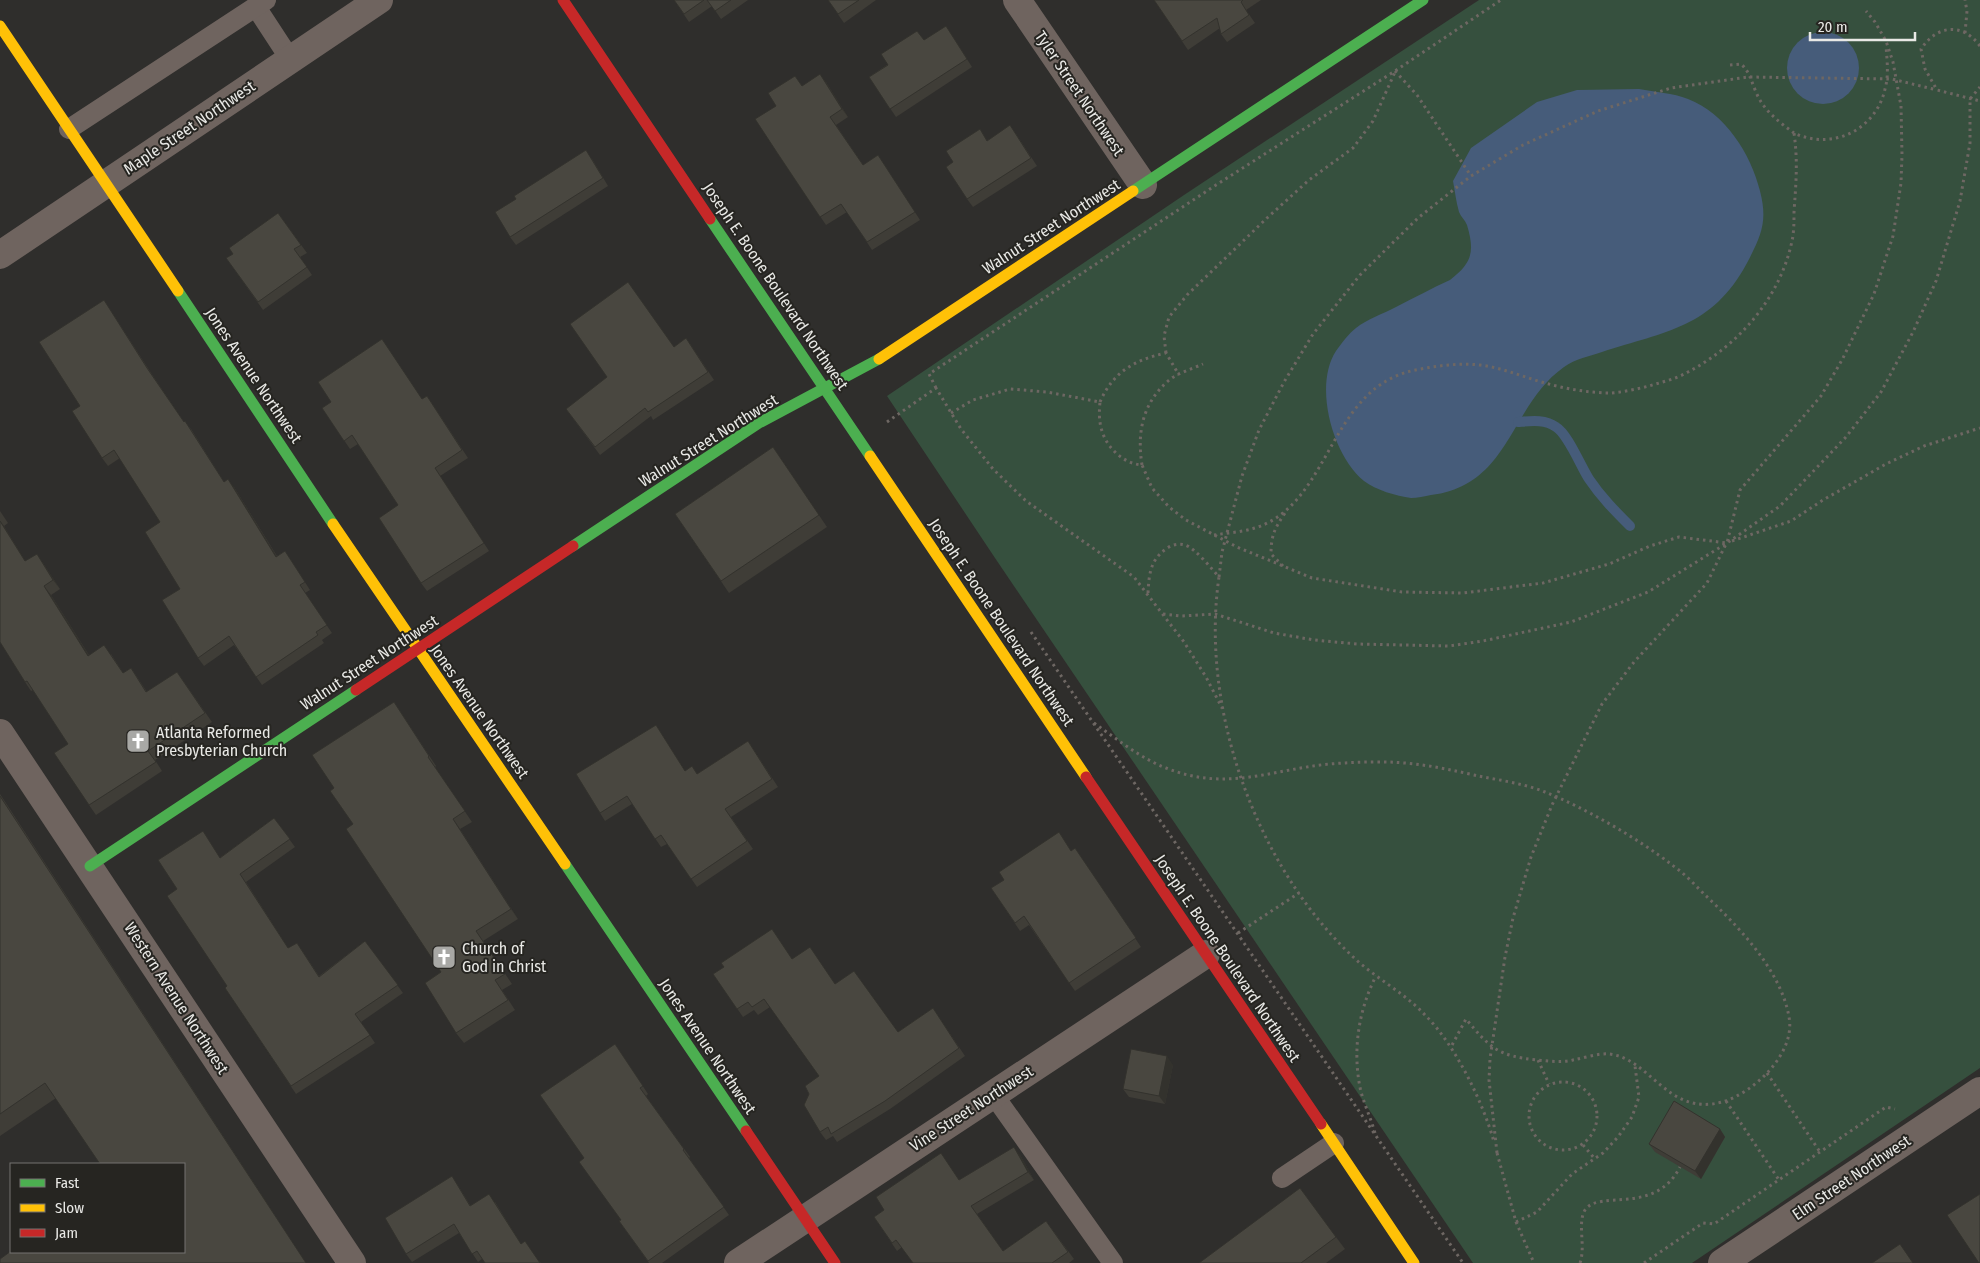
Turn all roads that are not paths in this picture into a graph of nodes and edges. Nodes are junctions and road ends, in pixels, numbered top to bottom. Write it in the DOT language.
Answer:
graph roads {
  1 [pos="379,0"];
  2 [pos="563,0"];
  3 [pos="1016,0"];
  4 [pos="1423,0"];
  5 [pos="261,4"];
  6 [pos="0,26"];
  7 [pos="290,59"];
  8 [pos="69,129"];
  9 [pos="105,183"];
  10 [pos="1143,185"];
  11 [pos="0,255"];
  12 [pos="825,388"];
  13 [pos="418,649"];
  14 [pos="0,733"];
  15 [pos="90,866"];
  16 [pos="1206,954"];
  17 [pos="1980,1091"];
  18 [pos="994,1094"];
  19 [pos="1334,1143"];
  20 [pos="1282,1178"];
  21 [pos="804,1218"];
  22 [pos="352,1263"];
  23 [pos="738,1263"];
  24 [pos="835,1263"];
  25 [pos="1113,1263"];
  26 [pos="1414,1263"];
  27 [pos="1722,1263"];
  1 -- 7 [label="street, Maple Street Northwest"];
  2 -- 12 [label="street, Joseph E. Boone Boulevard Northwest"];
  3 -- 10 [label="street, Tyler Street Northwest"];
  4 -- 10 [label="street, Walnut Street Northwest"];
  5 -- 7 [label="lane"];
  5 -- 8 [label="lane"];
  6 -- 8 [label="street, Jones Avenue Northwest"];
  7 -- 9 [label="street, Maple Street Northwest"];
  8 -- 9 [label="street, Jones Avenue Northwest"];
  9 -- 11 [label="street, Maple Street Northwest"];
  9 -- 13 [label="street, Jones Avenue Northwest"];
  10 -- 12 [label="street, Walnut Street Northwest"];
  12 -- 13 [label="street, Walnut Street Northwest"];
  12 -- 16 [label="street, Joseph E. Boone Boulevard Northwest"];
  13 -- 15 [label="street, Walnut Street Northwest"];
  13 -- 21 [label="street, Jones Avenue Northwest"];
  14 -- 15 [label="street, Western Avenue Northwest"];
  15 -- 22 [label="street, Western Avenue Northwest"];
  16 -- 18 [label="street, Vine Street Northwest"];
  16 -- 19 [label="street, Joseph E. Boone Boulevard Northwest"];
  17 -- 27 [label="street, Elm Street Northwest"];
  18 -- 21 [label="street, Vine Street Northwest"];
  18 -- 25 [label="lane"];
  19 -- 20 [label="lane"];
  19 -- 26 [label="street, Joseph E. Boone Boulevard Northwest"];
  21 -- 23 [label="street, Vine Street Northwest"];
  21 -- 24 [label="street, Jones Avenue Northwest"];
}
